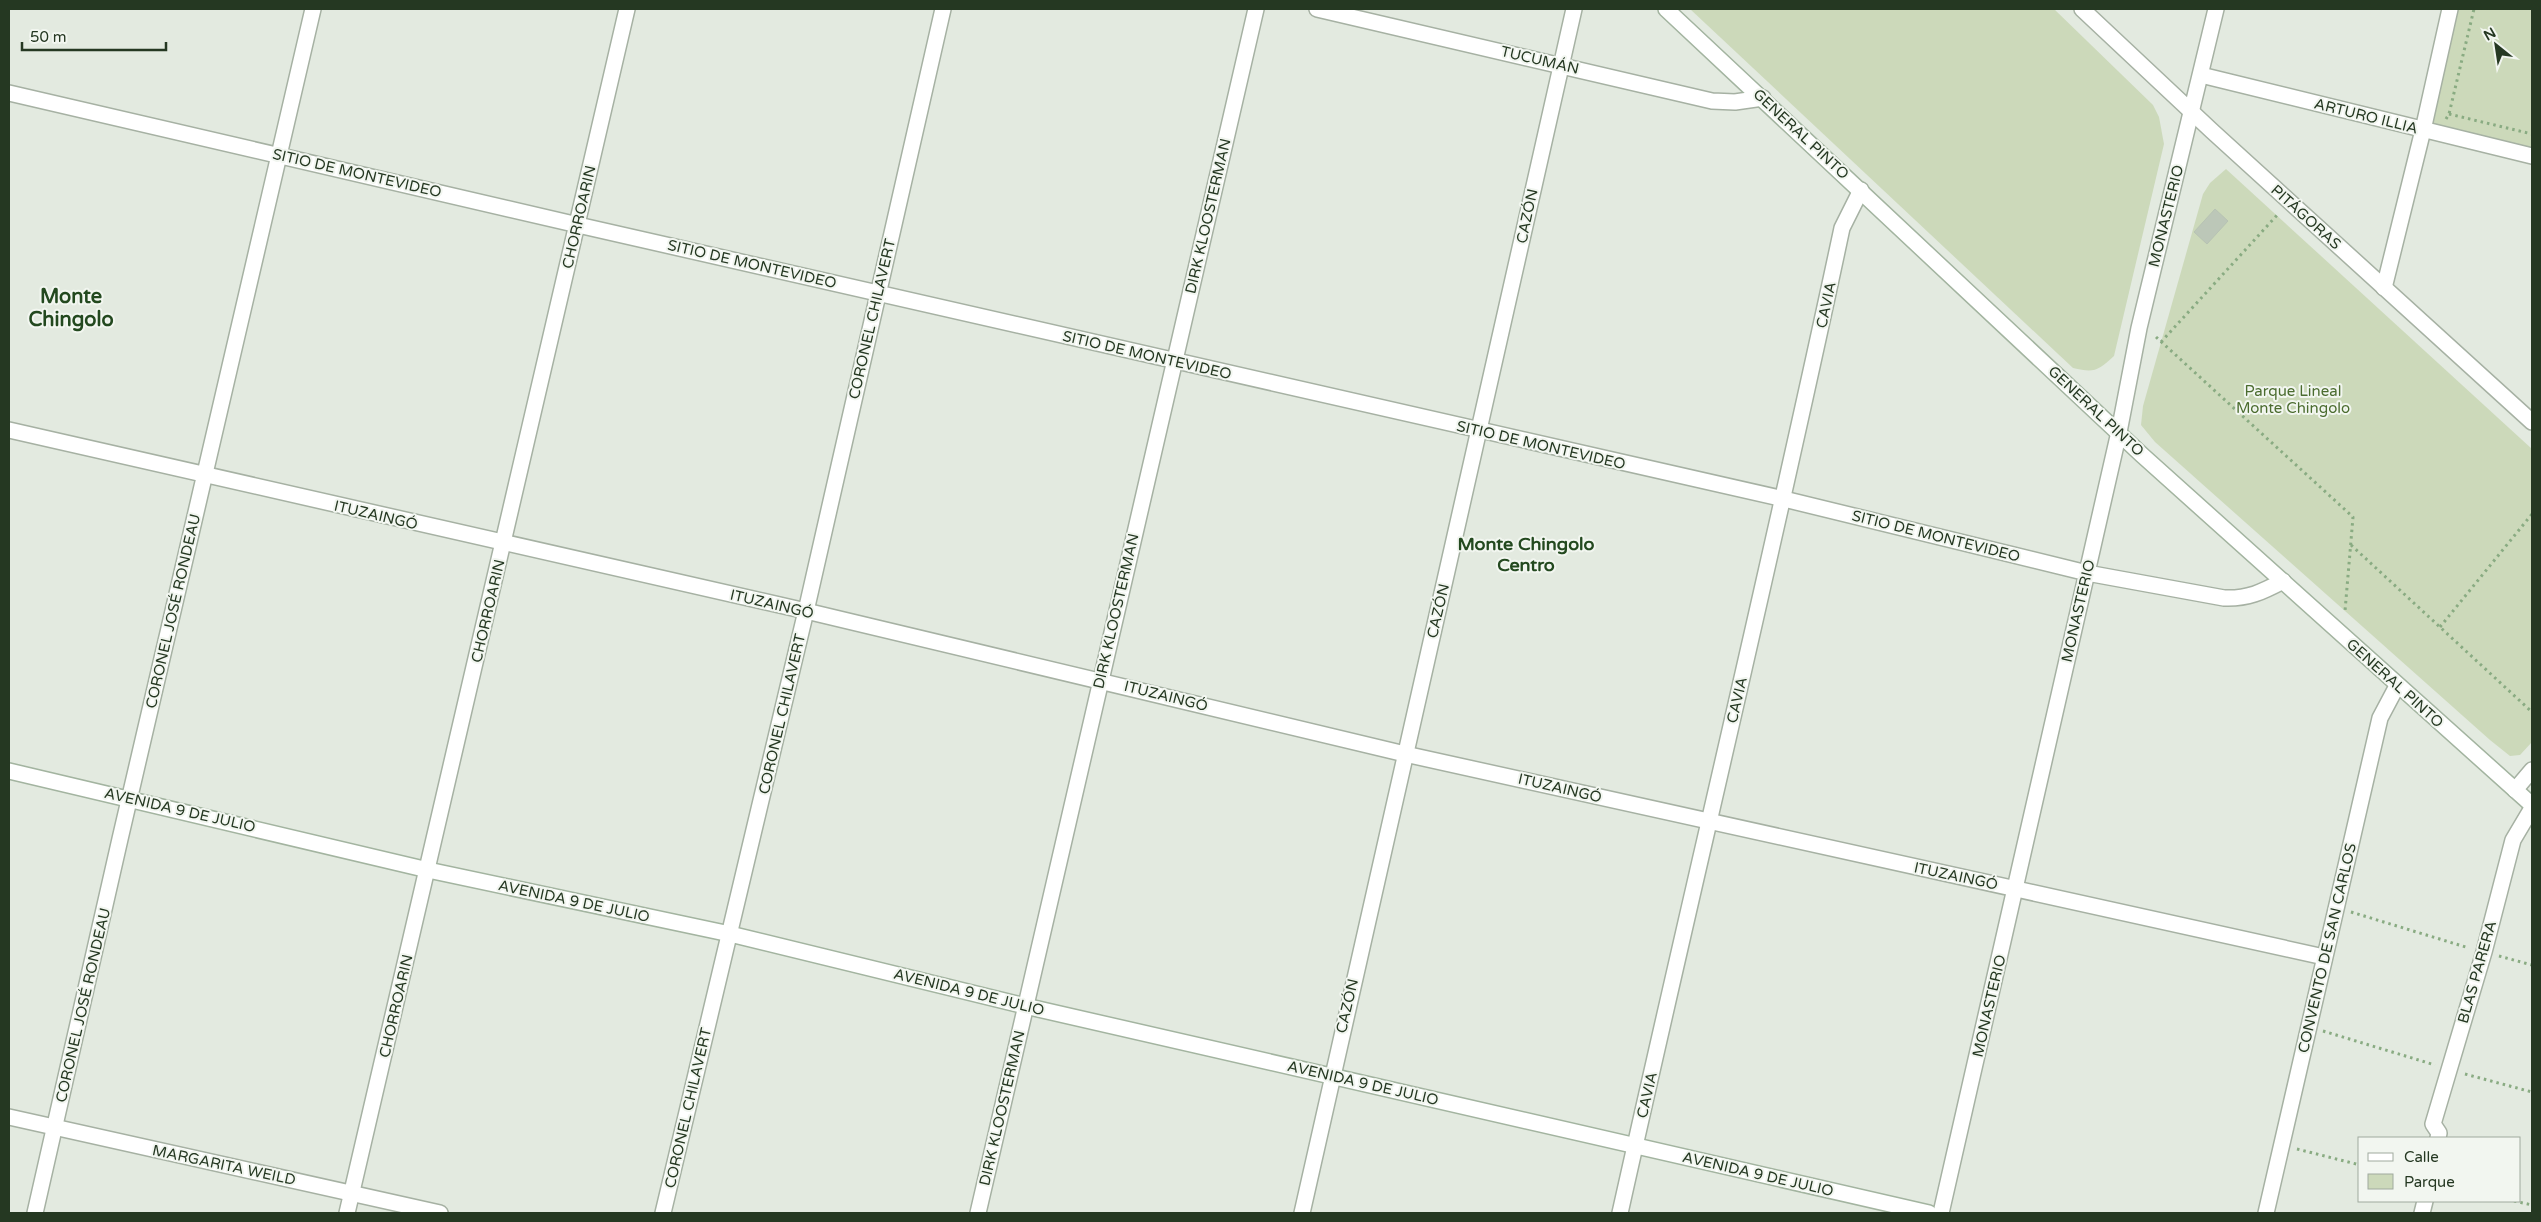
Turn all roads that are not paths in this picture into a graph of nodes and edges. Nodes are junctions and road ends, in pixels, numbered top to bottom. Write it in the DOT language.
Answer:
graph roads {
  1 [pos="313,9"];
  2 [pos="627,9"];
  3 [pos="943,9"];
  4 [pos="1256,9"];
  5 [pos="1317,9"];
  6 [pos="1574,9"];
  7 [pos="1666,9"];
  8 [pos="2082,9"];
  9 [pos="2216,9"];
  10 [pos="2450,9"];
  11 [pos="1560,64"];
  12 [pos="2201,75"];
  13 [pos="9,93"];
  14 [pos="1764,98"];
  15 [pos="2191,112"];
  16 [pos="2423,130"];
  17 [pos="279,154"];
  18 [pos="2532,156"];
  19 [pos="1861,190"];
  20 [pos="578,225"];
  21 [pos="2384,288"];
  22 [pos="877,292"];
  23 [pos="1174,362"];
  24 [pos="2532,422"];
  25 [pos="9,430"];
  26 [pos="1480,431"];
  27 [pos="2119,432"];
  28 [pos="204,476"];
  29 [pos="1784,500"];
  30 [pos="503,544"];
  31 [pos="2086,573"];
  32 [pos="2283,581"];
  33 [pos="806,611"];
  34 [pos="1100,680"];
  35 [pos="2397,686"];
  36 [pos="1405,754"];
  37 [pos="2532,770"];
  38 [pos="9,771"];
  39 [pos="2516,790"];
  40 [pos="129,798"];
  41 [pos="2532,807"];
  42 [pos="1708,822"];
  43 [pos="428,870"];
  44 [pos="2017,890"];
  45 [pos="730,934"];
  46 [pos="2324,957"];
  47 [pos="1025,1006"];
  48 [pos="1332,1075"];
  49 [pos="9,1116"];
  50 [pos="55,1128"];
  51 [pos="2438,1137"];
  52 [pos="1635,1145"];
  53 [pos="352,1193"];
  54 [pos="35,1213"];
  55 [pos="347,1213"];
  56 [pos="440,1213"];
  57 [pos="664,1213"];
  58 [pos="978,1213"];
  59 [pos="1302,1213"];
  60 [pos="1620,1213"];
  61 [pos="1929,1213"];
  62 [pos="1941,1213"];
  63 [pos="2266,1213"];
  1 -- 17 [label="street, CORONEL JOSÉ RONDEAU"];
  2 -- 20 [label="street, CHORROARIN"];
  3 -- 22 [label="street, CORONEL CHILAVERT"];
  4 -- 23 [label="street, DIRK KLOOSTERMAN"];
  5 -- 11 [label="street, TUCUMÁN"];
  6 -- 11 [label="street, CAZÓN"];
  7 -- 14 [label="street, GENERAL PINTO"];
  8 -- 15 [label="street, PITÁGORAS"];
  9 -- 12 [label="street, MONASTERIO"];
  10 -- 16 [label="street"];
  11 -- 14 [label="street, TUCUMÁN"];
  11 -- 26 [label="street, CAZÓN"];
  12 -- 15 [label="street, MONASTERIO"];
  12 -- 16 [label="street, ARTURO ILLIA"];
  13 -- 17 [label="street, SITIO DE MONTEVIDEO"];
  14 -- 19 [label="street, GENERAL PINTO"];
  15 -- 21 [label="street, PITÁGORAS"];
  15 -- 27 [label="street, MONASTERIO"];
  16 -- 18 [label="street, ARTURO ILLIA"];
  16 -- 21 [label="street"];
  17 -- 20 [label="street, SITIO DE MONTEVIDEO"];
  17 -- 28 [label="street, CORONEL JOSÉ RONDEAU"];
  19 -- 27 [label="street, GENERAL PINTO"];
  19 -- 29 [label="street, CAVIA"];
  20 -- 22 [label="street, SITIO DE MONTEVIDEO"];
  20 -- 30 [label="street, CHORROARIN"];
  21 -- 24 [label="street, PITÁGORAS"];
  22 -- 23 [label="street, SITIO DE MONTEVIDEO"];
  22 -- 33 [label="street, CORONEL CHILAVERT"];
  23 -- 26 [label="street, SITIO DE MONTEVIDEO"];
  23 -- 34 [label="street, DIRK KLOOSTERMAN"];
  25 -- 28 [label="street, ITUZAINGÓ"];
  26 -- 29 [label="street, SITIO DE MONTEVIDEO"];
  26 -- 36 [label="street, CAZÓN"];
  27 -- 31 [label="street, MONASTERIO"];
  27 -- 32 [label="street, GENERAL PINTO"];
  28 -- 30 [label="street, ITUZAINGÓ"];
  28 -- 40 [label="street, CORONEL JOSÉ RONDEAU"];
  29 -- 31 [label="street, SITIO DE MONTEVIDEO"];
  29 -- 42 [label="street, CAVIA"];
  30 -- 33 [label="street, ITUZAINGÓ"];
  30 -- 43 [label="street, CHORROARIN"];
  31 -- 32 [label="street, SITIO DE MONTEVIDEO"];
  31 -- 44 [label="street, MONASTERIO"];
  32 -- 35 [label="street, GENERAL PINTO"];
  33 -- 34 [label="street, ITUZAINGÓ"];
  33 -- 45 [label="street, CORONEL CHILAVERT"];
  34 -- 36 [label="street, ITUZAINGÓ"];
  34 -- 47 [label="street, DIRK KLOOSTERMAN"];
  35 -- 39 [label="street, GENERAL PINTO"];
  35 -- 46 [label="street, CONVENTO DE SAN CARLOS"];
  36 -- 42 [label="street, ITUZAINGÓ"];
  36 -- 48 [label="street, CAZÓN"];
  37 -- 39 [label="street"];
  38 -- 40 [label="street, AVENIDA 9 DE JULIO"];
  39 -- 41 [label="street, GENERAL PINTO"];
  40 -- 43 [label="street, AVENIDA 9 DE JULIO"];
  40 -- 50 [label="street, CORONEL JOSÉ RONDEAU"];
  41 -- 51 [label="street, BLAS PARERA"];
  42 -- 44 [label="street, ITUZAINGÓ"];
  42 -- 52 [label="street, CAVIA"];
  43 -- 45 [label="street, AVENIDA 9 DE JULIO"];
  43 -- 53 [label="street, CHORROARIN"];
  44 -- 46 [label="street, ITUZAINGÓ"];
  44 -- 62 [label="street, MONASTERIO"];
  45 -- 47 [label="street, AVENIDA 9 DE JULIO"];
  45 -- 57 [label="street, CORONEL CHILAVERT"];
  46 -- 63 [label="street, CONVENTO DE SAN CARLOS"];
  47 -- 48 [label="street, AVENIDA 9 DE JULIO"];
  47 -- 58 [label="street, DIRK KLOOSTERMAN"];
  48 -- 52 [label="street, AVENIDA 9 DE JULIO"];
  48 -- 59 [label="street, CAZÓN"];
  49 -- 50 [label="street, MARGARITA WEILD"];
  50 -- 53 [label="street, MARGARITA WEILD"];
  50 -- 54 [label="street, CORONEL JOSÉ RONDEAU"];
  52 -- 60 [label="street, CAVIA"];
  52 -- 61 [label="street, AVENIDA 9 DE JULIO"];
  53 -- 55 [label="street, CHORROARIN"];
  53 -- 56 [label="street, MARGARITA WEILD"];
}
